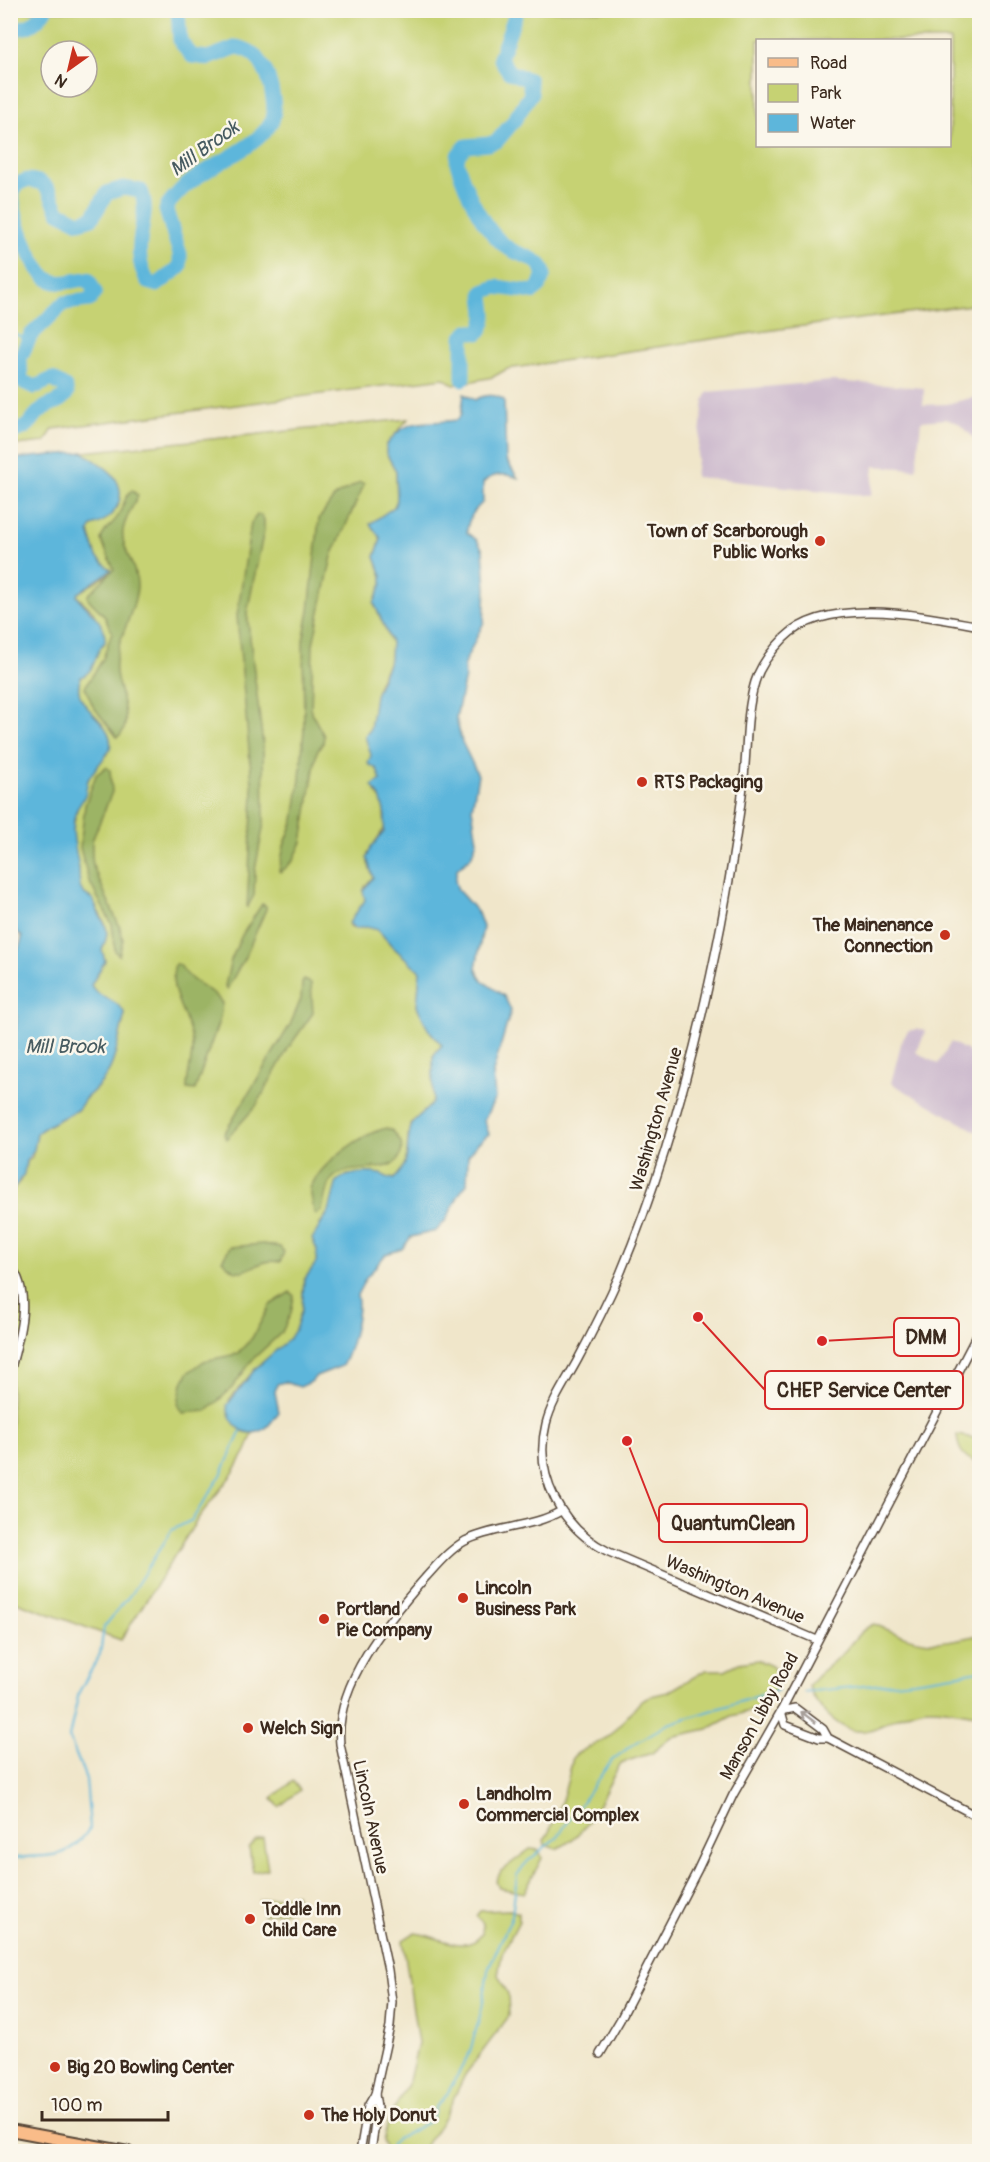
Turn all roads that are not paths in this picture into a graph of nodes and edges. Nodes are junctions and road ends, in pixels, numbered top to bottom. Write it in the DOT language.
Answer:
graph roads {
  1 [pos="980,626"];
  2 [pos="10,1265"];
  3 [pos="980,1329"];
  4 [pos="10,1372"];
  5 [pos="561,1511"];
  6 [pos="817,1640"];
  7 [pos="781,1711"];
  8 [pos="828,1738"];
  9 [pos="980,1818"];
  10 [pos="600,2054"];
  11 [pos="375,2094"];
  12 [pos="10,2130"];
  13 [pos="128,2151"];
  14 [pos="360,2151"];
  15 [pos="370,2151"];
  1 -- 5 [label="street, Washington Avenue"];
  2 -- 4 [label="street"];
  3 -- 6 [label="street, Manson Libby Road"];
  5 -- 6 [label="street, Washington Avenue"];
  5 -- 11 [label="street, Lincoln Avenue"];
  6 -- 7 [label="street, Manson Libby Road"];
  8 -- 7 [label="street, one-way"];
  7 -- 8 [label="street"];
  7 -- 10 [label="street, Manson Libby Road"];
  8 -- 9 [label="street"];
  11 -- 14 [label="street, Lincoln Avenue"];
  11 -- 15 [label="street, Lincoln Avenue"];
  12 -- 13 [label="main road"];
}
